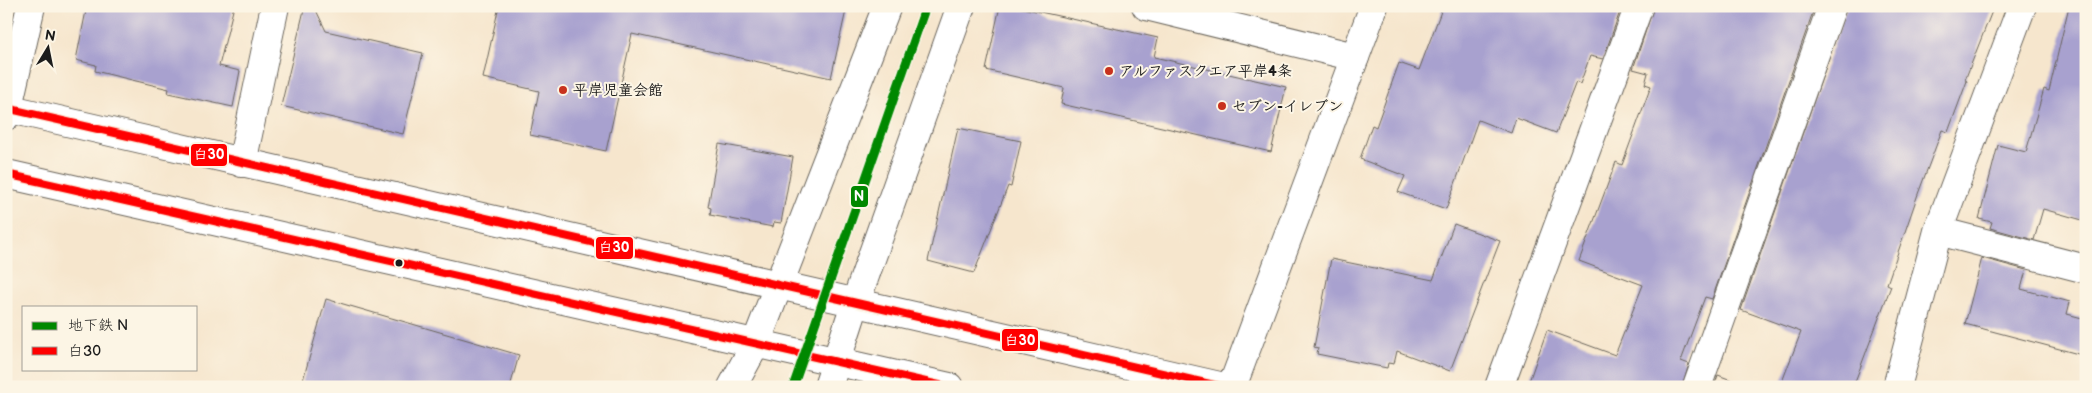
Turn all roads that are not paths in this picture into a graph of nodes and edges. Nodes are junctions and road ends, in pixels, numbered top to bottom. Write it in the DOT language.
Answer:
graph roads {
  1 [pos="31,6"];
  2 [pos="275,6"];
  3 [pos="887,6"];
  4 [pos="961,6"];
  5 [pos="1146,6"];
  6 [pos="1374,6"];
  7 [pos="1639,6"];
  8 [pos="1832,6"];
  9 [pos="2022,6"];
  10 [pos="1355,57"];
  11 [pos="7,111"];
  12 [pos="242,163"];
  13 [pos="6,174"];
  14 [pos="1938,231"];
  15 [pos="2086,269"];
  16 [pos="779,285"];
  17 [pos="855,304"];
  18 [pos="756,343"];
  19 [pos="832,374"];
  20 [pos="732,387"];
  21 [pos="949,387"];
  22 [pos="1224,387"];
  23 [pos="1232,387"];
  24 [pos="1499,387"];
  25 [pos="1697,387"];
  26 [pos="1897,387"];
  1 -- 11 [label="street"];
  2 -- 12 [label="street"];
  3 -- 16 [label="street"];
  4 -- 17 [label="street"];
  5 -- 10 [label="street"];
  6 -- 10 [label="street"];
  7 -- 24 [label="street"];
  8 -- 25 [label="street"];
  9 -- 14 [label="street"];
  10 -- 23 [label="street"];
  11 -- 12 [label="street"];
  12 -- 16 [label="street"];
  13 -- 18 [label="street"];
  14 -- 15 [label="street"];
  14 -- 26 [label="street"];
  16 -- 17 [label="street"];
  16 -- 18 [label="street"];
  17 -- 19 [label="street"];
  17 -- 22 [label="street"];
  18 -- 19 [label="street"];
  18 -- 20 [label="street"];
  19 -- 21 [label="street"];
}
